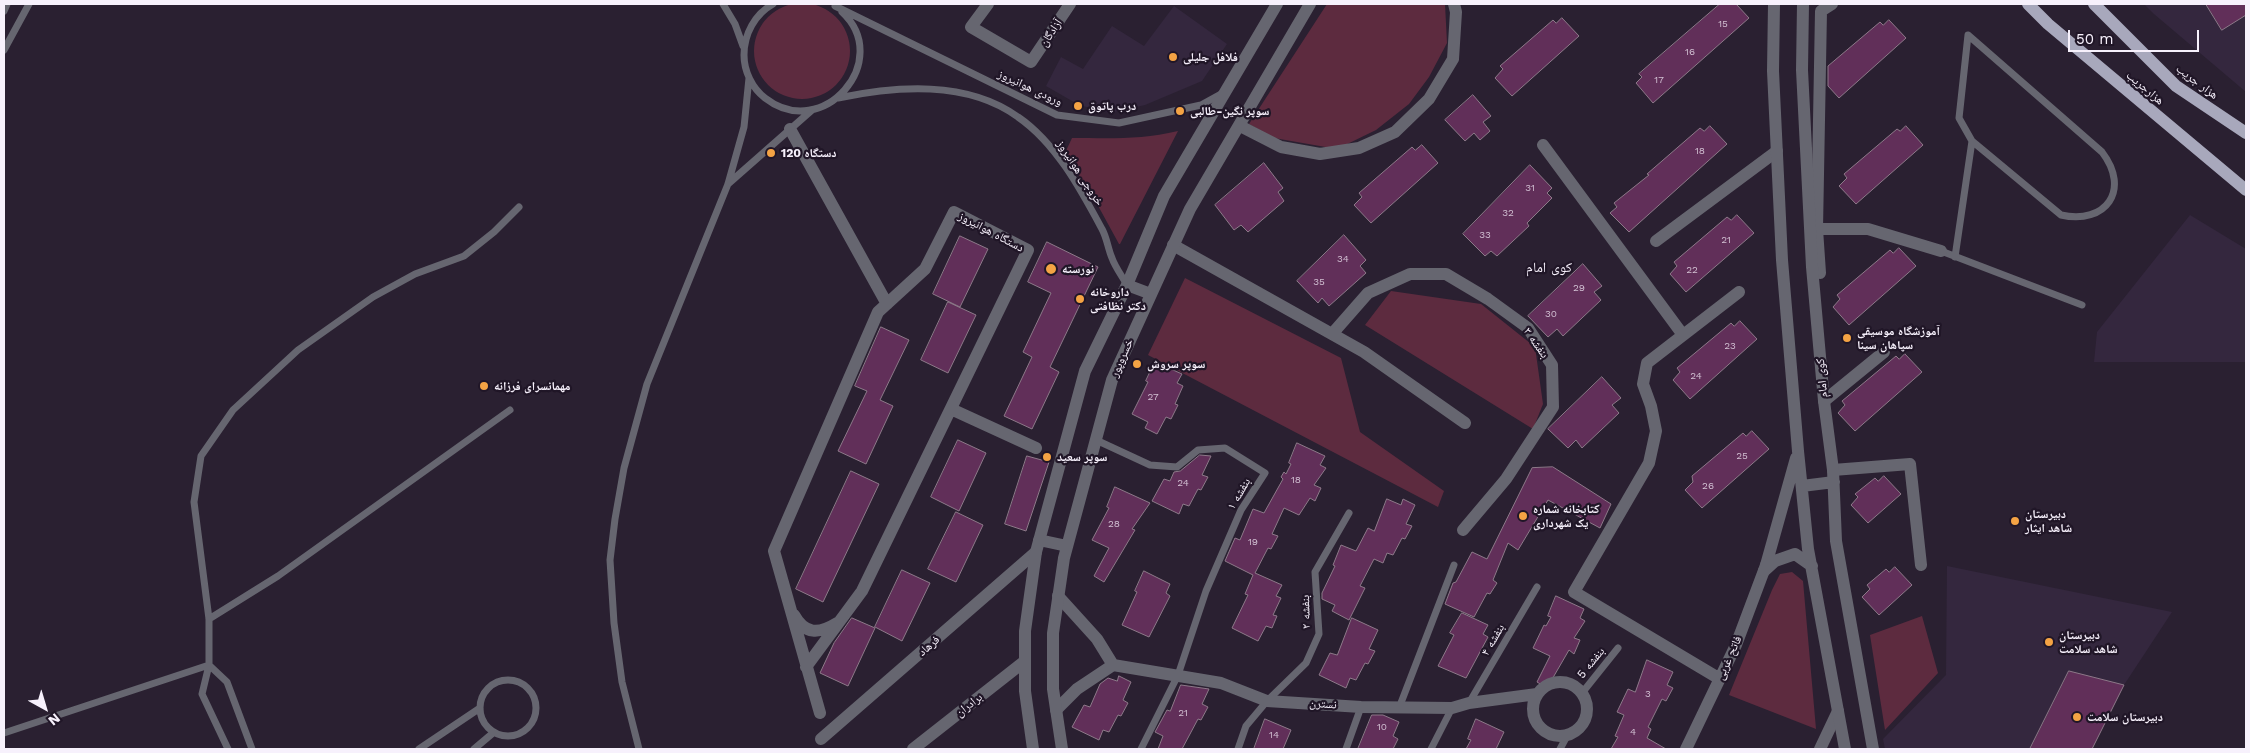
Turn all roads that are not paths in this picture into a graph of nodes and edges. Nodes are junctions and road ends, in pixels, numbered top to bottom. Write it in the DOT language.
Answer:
graph roads {
  1 [pos="8,4"];
  2 [pos="29,4"];
  3 [pos="723,4"];
  4 [pos="773,4"];
  5 [pos="988,4"];
  6 [pos="1070,4"];
  7 [pos="1277,4"];
  8 [pos="1310,4"];
  9 [pos="1454,4"];
  10 [pos="1774,4"];
  11 [pos="1803,4"];
  12 [pos="1832,4"];
  13 [pos="2028,4"];
  14 [pos="2094,4"];
  15 [pos="833,5"];
  16 [pos="4,12"];
  17 [pos="4,50"];
  18 [pos="744,52"];
  19 [pos="750,78"];
  20 [pos="1226,91"];
  21 [pos="838,98"];
  22 [pos="812,110"];
  23 [pos="1240,126"];
  24 [pos="790,129"];
  25 [pos="2246,134"];
  26 [pos="1972,141"];
  27 [pos="1544,145"];
  28 [pos="1777,151"];
  29 [pos="728,184"];
  30 [pos="2246,190"];
  31 [pos="519,207"];
  32 [pos="1818,229"];
  33 [pos="1656,241"];
  34 [pos="1173,245"];
  35 [pos="1811,248"];
  36 [pos="1941,251"];
  37 [pos="1955,257"];
  38 [pos="1820,274"];
  39 [pos="1126,285"];
  40 [pos="1739,292"];
  41 [pos="1151,294"];
  42 [pos="887,304"];
  43 [pos="2082,305"];
  44 [pos="1332,334"];
  45 [pos="1683,335"];
  46 [pos="1884,352"];
  47 [pos="1824,401"];
  48 [pos="951,409"];
  49 [pos="510,410"];
  50 [pos="1465,423"];
  51 [pos="1096,440"];
  52 [pos="1036,448"];
  53 [pos="1798,450"];
  54 [pos="1833,476"];
  55 [pos="1802,486"];
  56 [pos="1349,513"];
  57 [pos="1463,530"];
  58 [pos="1039,540"];
  59 [pos="1067,546"];
  60 [pos="1036,552"];
  61 [pos="1921,565"];
  62 [pos="1454,566"];
  63 [pos="1812,566"];
  64 [pos="1764,568"];
  65 [pos="1537,587"];
  66 [pos="1058,596"];
  67 [pos="790,609"];
  68 [pos="209,619"];
  69 [pos="841,620"];
  70 [pos="1618,648"];
  71 [pos="1025,661"];
  72 [pos="209,665"];
  73 [pos="1113,665"];
  74 [pos="806,667"];
  75 [pos="1178,675"];
  76 [pos="1720,679"];
  77 [pos="1582,692"];
  78 [pos="1537,694"];
  79 [pos="1267,701"];
  80 [pos="1469,703"];
  81 [pos="1361,706"];
  82 [pos="480,708"];
  83 [pos="1399,708"];
  84 [pos="1452,708"];
  85 [pos="1056,710"];
  86 [pos="1838,711"];
  87 [pos="820,713"];
  88 [pos="4,732"];
  89 [pos="493,733"];
  90 [pos="1567,736"];
  91 [pos="821,739"];
  92 [pos="228,749"];
  93 [pos="252,749"];
  94 [pos="419,749"];
  95 [pos="474,749"];
  96 [pos="639,749"];
  97 [pos="913,749"];
  98 [pos="1033,749"];
  99 [pos="1062,749"];
  100 [pos="1141,749"];
  101 [pos="1238,749"];
  102 [pos="1346,749"];
  103 [pos="1431,749"];
  104 [pos="1560,749"];
  105 [pos="1686,749"];
  106 [pos="1820,749"];
  107 [pos="1845,749"];
  108 [pos="1873,749"];
  1 -- 16 [label="lane"];
  2 -- 17 [label="lane"];
  3 -- 18 [label="lane"];
  4 -- 18 [label="lane"];
  5 -- 6 [label="street, آزادگان"];
  7 -- 20 [label="street"];
  8 -- 23 [label="street, خسروپور"];
  9 -- 23 [label="street"];
  10 -- 28 [label="street"];
  11 -- 35 [label="street, کوی امام"];
  12 -- 32 [label="street"];
  13 -- 30 [label="main road, هزارجریب"];
  14 -- 25 [label="main road, هزار جریب"];
  15 -- 20 [label="lane, ورودی هوانیروز"];
  15 -- 21 [label="lane"];
  18 -- 19 [label="lane"];
  19 -- 22 [label="lane"];
  19 -- 29 [label="lane"];
  20 -- 39 [label="street"];
  21 -- 22 [label="lane"];
  21 -- 39 [label="lane, خروجی هوانیروز"];
  22 -- 24 [label="lane"];
  23 -- 34 [label="street, خسروپور"];
  24 -- 29 [label="lane"];
  24 -- 42 [label="street"];
  26 -- 26 [label="lane"];
  26 -- 37 [label="lane"];
  27 -- 45 [label="street"];
  28 -- 33 [label="street"];
  28 -- 53 [label="street"];
  29 -- 96 [label="lane"];
  31 -- 68 [label="lane"];
  32 -- 35 [label="street"];
  32 -- 36 [label="street"];
  32 -- 38 [label="street"];
  34 -- 41 [label="street, خسروپور"];
  34 -- 44 [label="street"];
  35 -- 47 [label="street, کوی امام"];
  36 -- 37 [label="lane"];
  37 -- 43 [label="lane"];
  39 -- 41 [label="street"];
  39 -- 58 [label="street"];
  40 -- 45 [label="street"];
  41 -- 51 [label="street, خسروپور"];
  42 -- 48 [label="street, دستگاه هوانیروز"];
  42 -- 67 [label="street, دستگاه هوانیروز"];
  44 -- 50 [label="street"];
  44 -- 57 [label="street, بنفشه ۳"];
  45 -- 76 [label="street"];
  46 -- 47 [label="street"];
  47 -- 54 [label="street, کوی امام"];
  48 -- 52 [label="street"];
  48 -- 69 [label="street, دستگاه هوانیروز"];
  49 -- 68 [label="lane"];
  51 -- 59 [label="street, خسروپور"];
  51 -- 75 [label="lane, بنفشه ۱"];
  53 -- 55 [label="street"];
  53 -- 64 [label="street, فاتح غربی"];
  54 -- 55 [label="street"];
  54 -- 61 [label="street"];
  54 -- 108 [label="street, کوی امام"];
  55 -- 63 [label="street"];
  56 -- 79 [label="lane, بنفشه ۲"];
  58 -- 59 [label="street"];
  58 -- 60 [label="street"];
  59 -- 66 [label="street, خسروپور"];
  60 -- 71 [label="street"];
  60 -- 91 [label="street, فرهاد"];
  62 -- 83 [label="lane"];
  63 -- 64 [label="street"];
  63 -- 86 [label="street"];
  64 -- 76 [label="street, فاتح غربی"];
  65 -- 80 [label="lane, بنفشه ۴"];
  66 -- 73 [label="street"];
  66 -- 85 [label="street, خسروپور"];
  67 -- 69 [label="street, دستگاه هوانیروز"];
  67 -- 74 [label="street, دستگاه هوانیروز"];
  68 -- 72 [label="lane"];
  69 -- 74 [label="street, دستگاه هوانیروز"];
  70 -- 77 [label="lane, بنفشه 5"];
  71 -- 97 [label="street, برادران"];
  71 -- 98 [label="street"];
  72 -- 88 [label="lane"];
  72 -- 92 [label="lane"];
  72 -- 93 [label="lane"];
  73 -- 75 [label="street, نسترن"];
  73 -- 85 [label="street"];
  74 -- 87 [label="street, دستگاه هوانیروز"];
  75 -- 79 [label="street, نسترن"];
  75 -- 100 [label="lane"];
  76 -- 105 [label="street, فاتح غربی"];
  77 -- 78 [label="street"];
  77 -- 90 [label="street"];
  78 -- 80 [label="street, نسترن"];
  78 -- 90 [label="street"];
  79 -- 81 [label="street, نسترن"];
  79 -- 101 [label="lane, بنفشه ۲"];
  80 -- 84 [label="street, نسترن"];
  81 -- 83 [label="street, نسترن"];
  81 -- 102 [label="lane"];
  82 -- 89 [label="lane"];
  82 -- 89 [label="lane"];
  82 -- 94 [label="lane"];
  83 -- 84 [label="street, نسترن"];
  84 -- 103 [label="lane"];
  85 -- 99 [label="street, خسروپور"];
  86 -- 106 [label="street"];
  86 -- 107 [label="street"];
  89 -- 95 [label="lane"];
  90 -- 104 [label="lane"];
}
